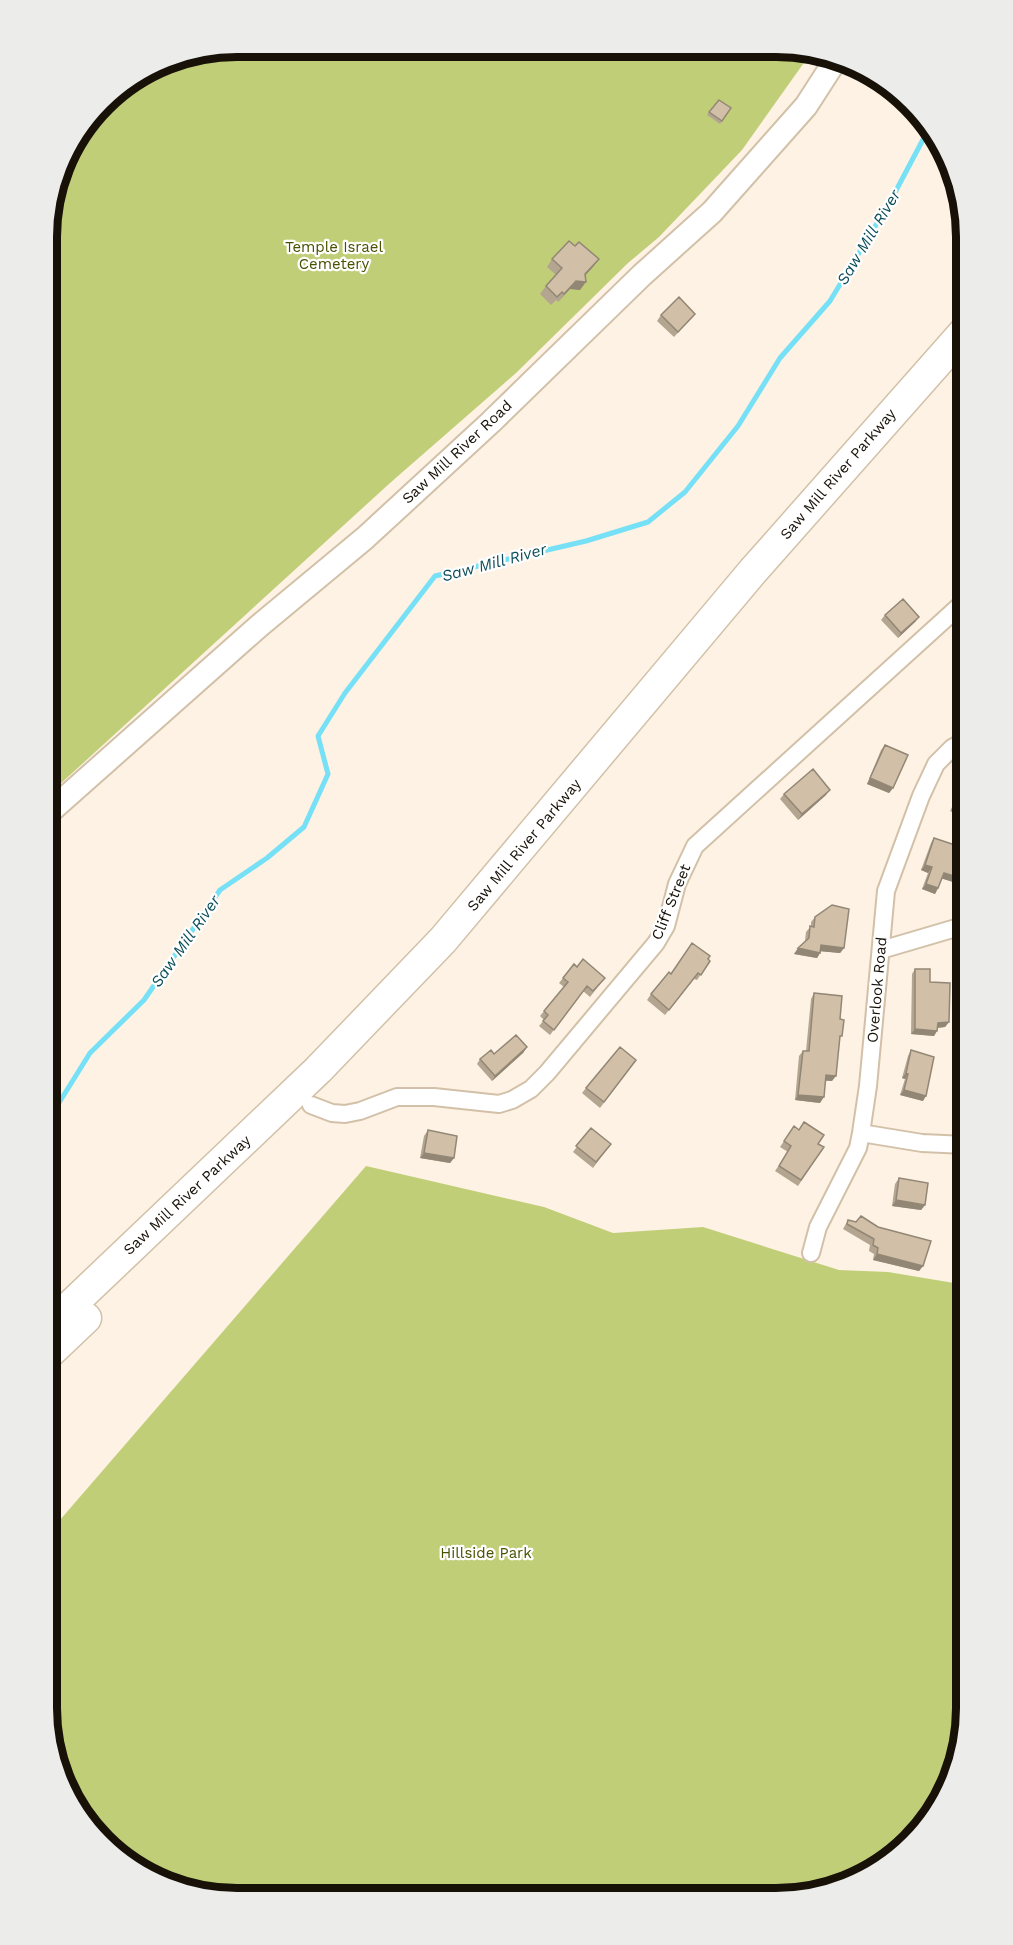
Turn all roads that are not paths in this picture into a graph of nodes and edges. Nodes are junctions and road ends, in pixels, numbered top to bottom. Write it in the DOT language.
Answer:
graph roads {
  1 [pos="832,66"];
  2 [pos="956,341"];
  3 [pos="956,370"];
  4 [pos="956,609"];
  5 [pos="956,746"];
  6 [pos="57,805"];
  7 [pos="956,928"];
  8 [pos="880,950"];
  9 [pos="311,1105"];
  10 [pos="861,1133"];
  11 [pos="956,1145"];
  12 [pos="811,1253"];
  13 [pos="57,1318"];
  14 [pos="57,1346"];
  1 -- 6 [label="main road, Saw Mill River Road"];
  2 -- 13 [label="highway, Saw Mill River Parkway"];
  3 -- 9 [label="highway, Saw Mill River Parkway"];
  4 -- 9 [label="street, Cliff Street"];
  5 -- 8 [label="street, Overlook Road"];
  7 -- 8 [label="street"];
  8 -- 10 [label="street, Overlook Road"];
  9 -- 14 [label="highway, Saw Mill River Parkway"];
  10 -- 11 [label="street"];
  10 -- 12 [label="street, Overlook Road"];
}
